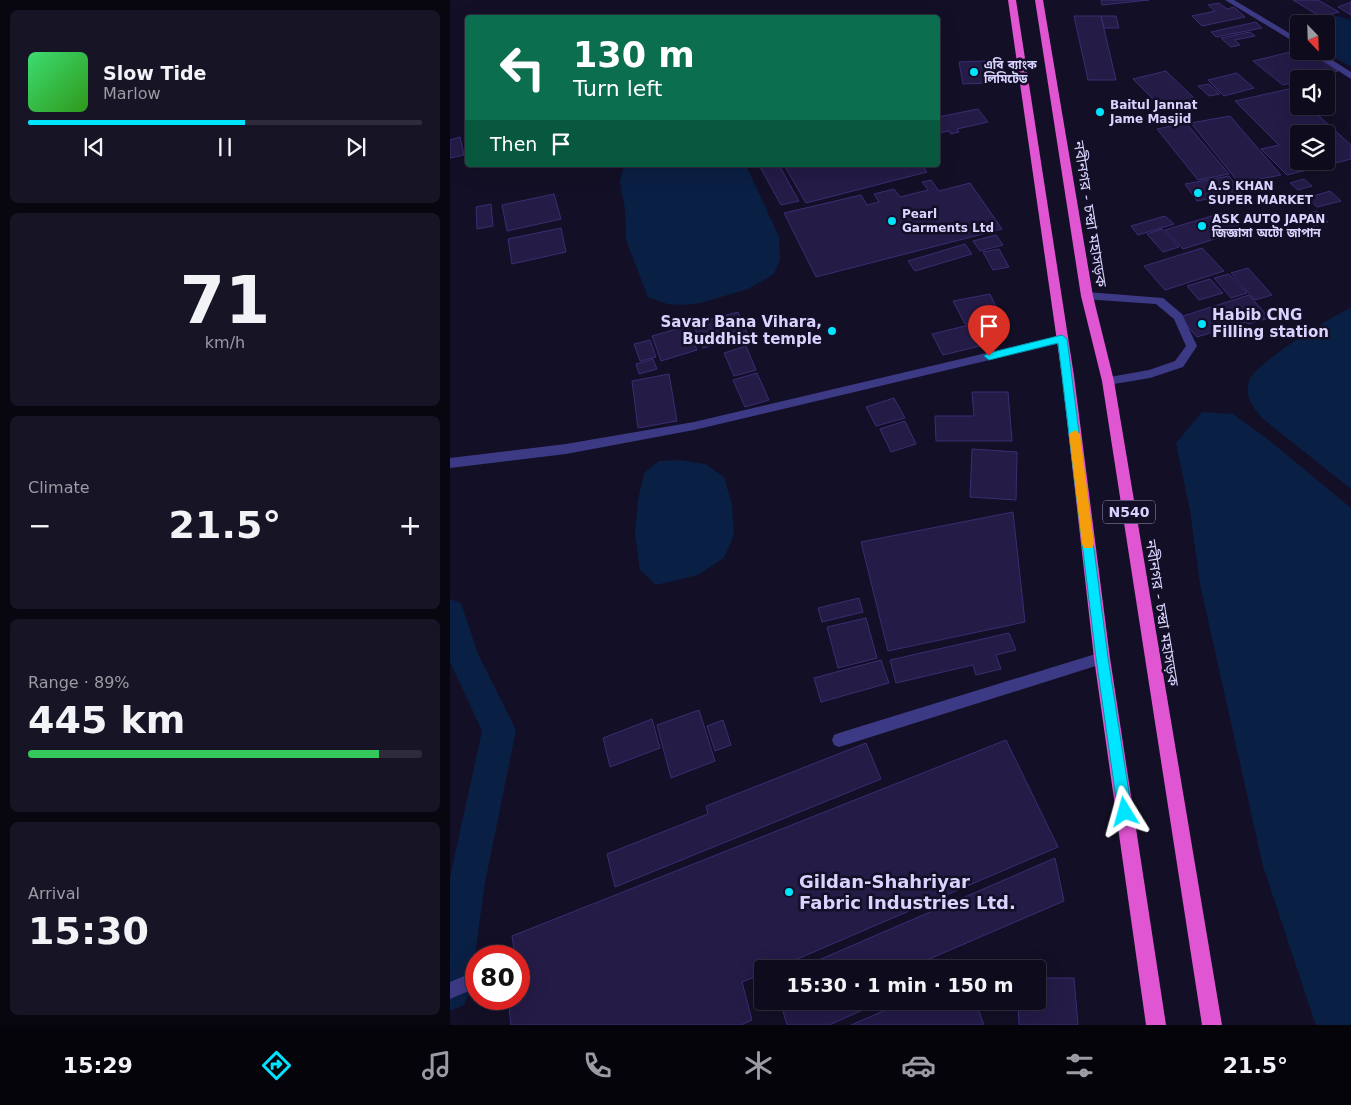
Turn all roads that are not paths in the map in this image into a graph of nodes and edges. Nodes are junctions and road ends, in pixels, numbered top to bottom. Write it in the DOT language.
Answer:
graph roads {
  1 [pos="1012,0"];
  2 [pos="1039,0"];
  3 [pos="1229,0"];
  4 [pos="1290,37"];
  5 [pos="1326,60"];
  6 [pos="1351,76"];
  7 [pos="1087,296"];
  8 [pos="1062,339"];
  9 [pos="1108,381"];
  10 [pos="450,463"];
  11 [pos="1102,658"];
  12 [pos="839,740"];
  13 [pos="465,984"];
  14 [pos="450,991"];
  15 [pos="1156,1025"];
  16 [pos="1212,1025"];
  1 -- 8 [label="highway, N540"];
  2 -- 7 [label="highway, নবীনগর - চন্দ্রা মহাসড়ক / N540"];
  3 -- 4 [label="street"];
  5 -- 6 [label="street"];
  7 -- 9 [label="highway, নবীনগর - চন্দ্রা মহাসড়ক / N540"];
  7 -- 9 [label="street"];
  8 -- 10 [label="street"];
  8 -- 11 [label="highway, N540"];
  9 -- 16 [label="highway, নবীনগর - চন্দ্রা মহাসড়ক / N540"];
  11 -- 12 [label="street"];
  11 -- 15 [label="highway, N540"];
  13 -- 14 [label="street"];
}
